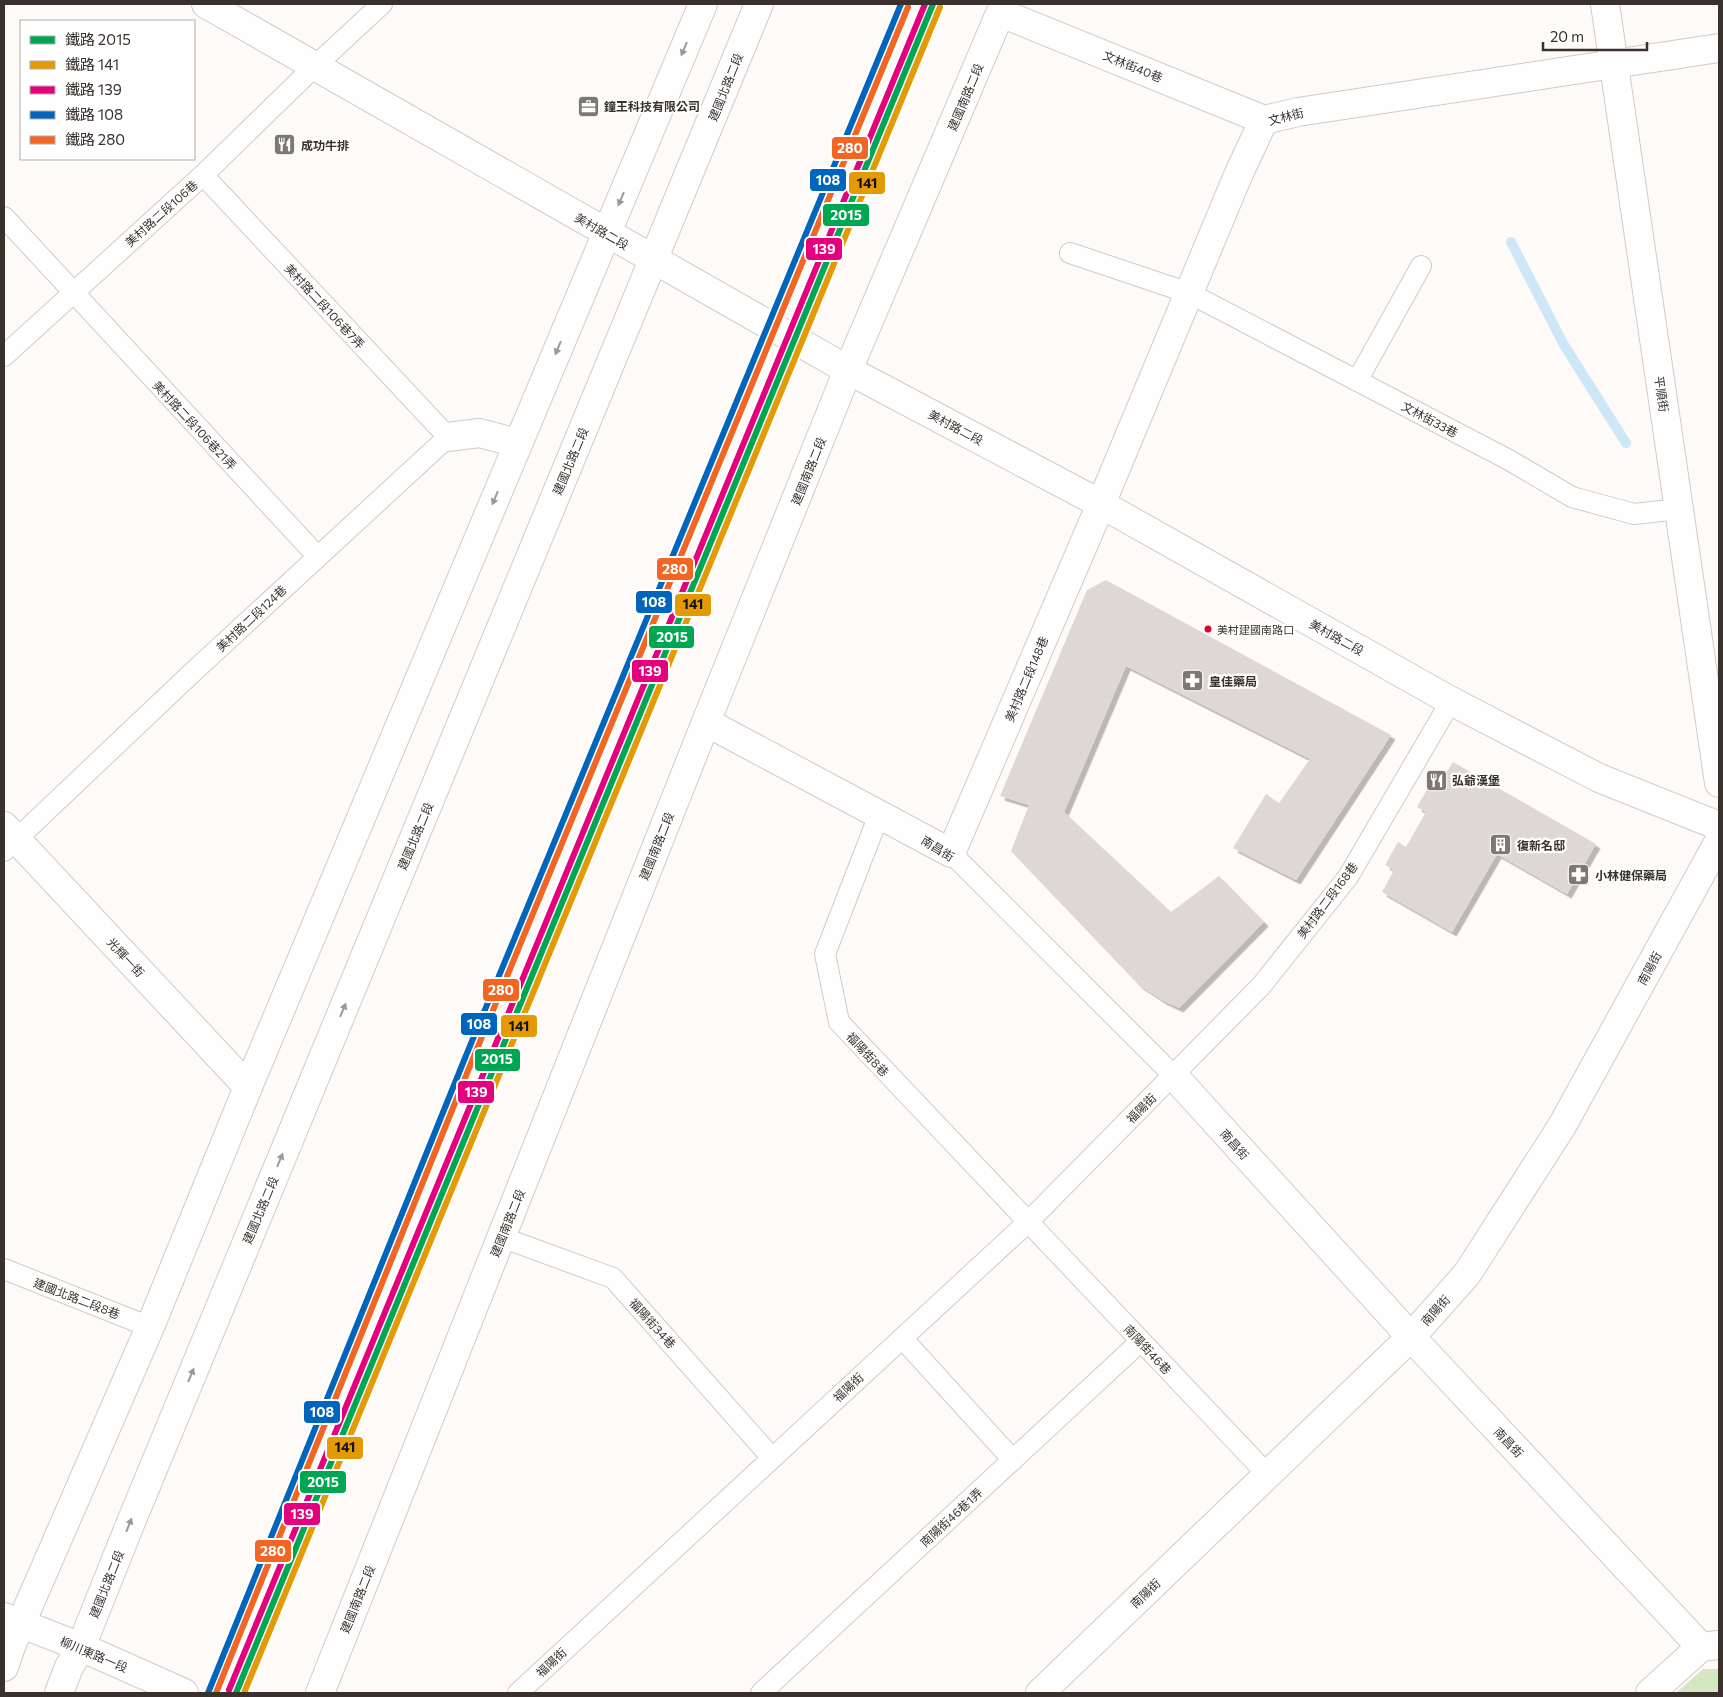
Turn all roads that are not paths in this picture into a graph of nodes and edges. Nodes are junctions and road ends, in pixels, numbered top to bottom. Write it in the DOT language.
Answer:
graph roads {
  1 [pos="206,4"];
  2 [pos="382,4"];
  3 [pos="703,4"];
  4 [pos="760,4"];
  5 [pos="1605,4"];
  6 [pos="1002,8"];
  7 [pos="1719,48"];
  8 [pos="1614,63"];
  9 [pos="314,67"];
  10 [pos="1264,120"];
  11 [pos="203,174"];
  12 [pos="4,217"];
  13 [pos="606,233"];
  14 [pos="1070,253"];
  15 [pos="654,259"];
  16 [pos="1421,266"];
  17 [pos="73,293"];
  18 [pos="1189,293"];
  19 [pos="4,356"];
  20 [pos="848,370"];
  21 [pos="1357,381"];
  22 [pos="448,437"];
  23 [pos="518,443"];
  24 [pos="1101,504"];
  25 [pos="1679,509"];
  26 [pos="318,556"];
  27 [pos="1451,701"];
  28 [pos="706,722"];
  29 [pos="1719,783"];
  30 [pos="879,815"];
  31 [pos="1719,826"];
  32 [pos="8,839"];
  33 [pos="1719,841"];
  34 [pos="951,853"];
  35 [pos="1173,1075"];
  36 [pos="248,1087"];
  37 [pos="1028,1222"];
  38 [pos="501,1237"];
  39 [pos="4,1269"];
  40 [pos="150,1327"];
  41 [pos="1411,1337"];
  42 [pos="902,1338"];
  43 [pos="1141,1342"];
  44 [pos="772,1458"];
  45 [pos="1013,1460"];
  46 [pos="1268,1475"];
  47 [pos="10,1638"];
  48 [pos="1710,1646"];
  49 [pos="75,1657"];
  50 [pos="59,1693"];
  51 [pos="184,1693"];
  52 [pos="320,1693"];
  53 [pos="518,1693"];
  54 [pos="761,1693"];
  55 [pos="1040,1693"];
  56 [pos="1650,1693"];
  1 -- 9 [label="street, 美村路二段"];
  2 -- 9 [label="lane, 美村路二段106巷"];
  3 -- 13 [label="street, one-way"];
  4 -- 15 [label="street, 建國北路二段"];
  5 -- 8 [label="street, 平順街"];
  6 -- 10 [label="street, 文林街40巷"];
  6 -- 20 [label="street, 建國南路二段"];
  7 -- 8 [label="street, 文林街"];
  8 -- 10 [label="street, 文林街"];
  8 -- 25 [label="street, 平順街"];
  9 -- 11 [label="lane, 美村路二段106巷"];
  9 -- 13 [label="street, 美村路二段"];
  10 -- 18 [label="street, 文林街"];
  11 -- 17 [label="lane, 美村路二段106巷"];
  11 -- 22 [label="lane, 美村路二段106巷7弄"];
  12 -- 17 [label="lane, 美村路二段106巷21弄"];
  13 -- 15 [label="street, 美村路二段"];
  13 -- 23 [label="street, one-way"];
  14 -- 18 [label="lane, 文林街33巷"];
  15 -- 20 [label="street, 美村路二段"];
  49 -- 15 [label="street, 建國北路二段, one-way"];
  16 -- 21 [label="lane"];
  17 -- 19 [label="lane, 美村路二段106巷"];
  17 -- 26 [label="lane, 美村路二段106巷21弄"];
  18 -- 21 [label="lane, 文林街33巷"];
  18 -- 24 [label="street, 文林街"];
  20 -- 24 [label="street, 美村路二段"];
  20 -- 28 [label="street, 建國南路二段"];
  21 -- 25 [label="lane, 文林街33巷"];
  22 -- 23 [label="street"];
  22 -- 26 [label="lane, 美村路二段124巷"];
  23 -- 36 [label="street, one-way"];
  24 -- 27 [label="street, 美村路二段"];
  24 -- 34 [label="street, 美村路二段148巷"];
  25 -- 29 [label="street, 平順街"];
  26 -- 32 [label="lane, 美村路二段124巷"];
  27 -- 31 [label="street, 美村路二段"];
  27 -- 35 [label="lane, 美村路二段168巷"];
  28 -- 30 [label="street, 南昌街"];
  28 -- 38 [label="street, 建國南路二段"];
  30 -- 34 [label="street, 南昌街"];
  30 -- 37 [label="lane, 福陽街8巷"];
  32 -- 36 [label="street, 光輝一街"];
  33 -- 41 [label="street, 南陽街"];
  34 -- 35 [label="lane, 南昌街"];
  35 -- 37 [label="lane, 福陽街"];
  35 -- 41 [label="street, 南昌街"];
  36 -- 40 [label="street"];
  37 -- 42 [label="lane, 福陽街"];
  37 -- 43 [label="lane, 南陽街46巷"];
  38 -- 44 [label="lane, 福陽街34巷"];
  38 -- 52 [label="street, 建國南路二段"];
  39 -- 40 [label="lane, 建國北路二段8巷"];
  40 -- 47 [label="street"];
  41 -- 46 [label="street, 南陽街"];
  41 -- 48 [label="street, 南昌街"];
  42 -- 44 [label="lane, 福陽街"];
  42 -- 45 [label="lane"];
  43 -- 45 [label="lane, 南陽街46巷1弄"];
  43 -- 46 [label="lane, 南陽街46巷"];
  44 -- 53 [label="lane, 福陽街"];
  45 -- 54 [label="lane, 南陽街46巷1弄"];
  46 -- 55 [label="street, 南陽街"];
  47 -- 49 [label="street, 柳川東路一段"];
  48 -- 56 [label="street"];
  49 -- 50 [label="street, 建國北路二段"];
  49 -- 51 [label="street, 柳川東路一段"];
}
